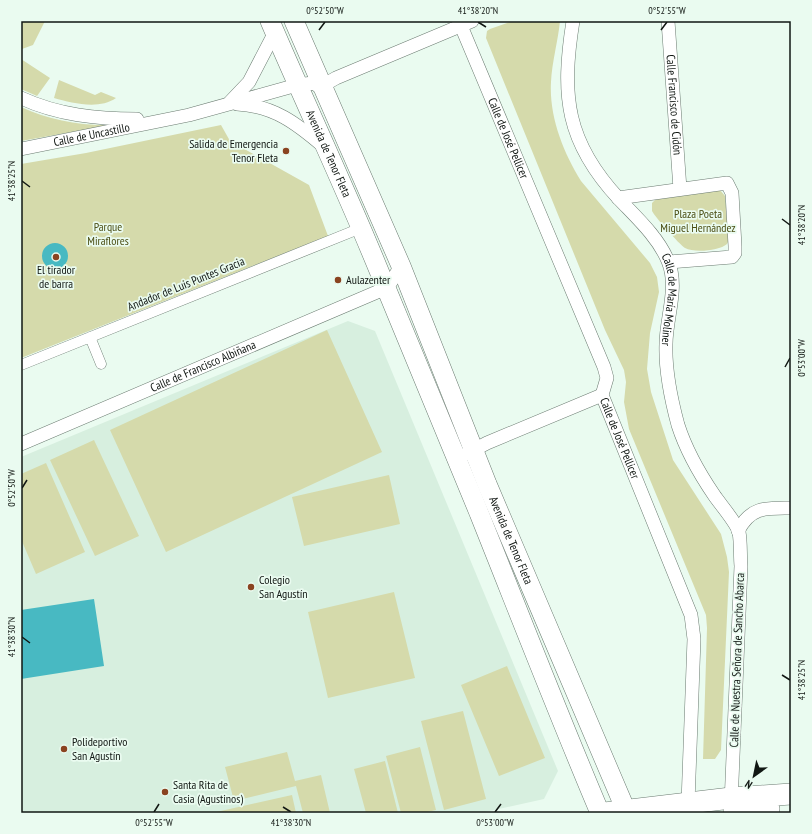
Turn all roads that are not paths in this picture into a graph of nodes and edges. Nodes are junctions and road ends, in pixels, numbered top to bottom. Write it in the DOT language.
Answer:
graph roads {
  1 [pos="294,21"];
  2 [pos="573,21"];
  3 [pos="668,21"];
  4 [pos="464,23"];
  5 [pos="273,26"];
  6 [pos="297,85"];
  7 [pos="323,89"];
  8 [pos="21,98"];
  9 [pos="229,103"];
  10 [pos="161,120"];
  11 [pos="21,149"];
  12 [pos="327,149"];
  13 [pos="680,189"];
  14 [pos="618,198"];
  15 [pos="361,228"];
  16 [pos="669,262"];
  17 [pos="401,266"];
  18 [pos="385,288"];
  19 [pos="90,337"];
  20 [pos="101,364"];
  21 [pos="21,365"];
  22 [pos="602,395"];
  23 [pos="21,444"];
  24 [pos="472,450"];
  25 [pos="458,463"];
  26 [pos="791,508"];
  27 [pos="738,531"];
  28 [pos="791,794"];
  29 [pos="688,803"];
  30 [pos="791,807"];
  31 [pos="732,808"];
  32 [pos="627,812"];
  33 [pos="600,813"];
  34 [pos="605,813"];
  1 -- 7 [label="main road, Avenida de Tenor Fleta"];
  2 -- 14 [label="street, Calle de María Moliner"];
  3 -- 13 [label="street, Calle Francisco de Cidón"];
  4 -- 7 [label="street"];
  4 -- 22 [label="street, Calle de José Pellicer"];
  5 -- 6 [label="main road, Avenida de Tenor Fleta"];
  5 -- 9 [label="street, Calle de Uncastillo"];
  6 -- 7 [label="street, Calle de Uncastillo"];
  6 -- 9 [label="street, Calle de Uncastillo"];
  6 -- 12 [label="main road, Avenida de Tenor Fleta"];
  7 -- 17 [label="main road, Avenida de Tenor Fleta"];
  8 -- 10 [label="street, Calle de Uncastillo"];
  9 -- 10 [label="street, Calle de Uncastillo"];
  9 -- 12 [label="street, Calle de Uncastillo"];
  10 -- 11 [label="street, Calle de Uncastillo"];
  12 -- 15 [label="main road, Avenida de Tenor Fleta"];
  13 -- 14 [label="street"];
  13 -- 16 [label="street"];
  14 -- 16 [label="street, Calle de María Moliner"];
  15 -- 18 [label="main road, Avenida de Tenor Fleta"];
  15 -- 19 [label="street, Andador de Luis Puntes Gracia"];
  16 -- 27 [label="street, Calle de María Moliner"];
  17 -- 18 [label="street"];
  17 -- 24 [label="main road, Avenida de Tenor Fleta"];
  18 -- 23 [label="street, Calle de Francisco Albiñana"];
  18 -- 25 [label="main road, Avenida de Tenor Fleta"];
  19 -- 20 [label="street"];
  19 -- 21 [label="street, Andador de Luis Puntes Gracia"];
  22 -- 24 [label="street"];
  22 -- 29 [label="street, Calle de José Pellicer"];
  24 -- 25 [label="street"];
  24 -- 32 [label="main road, Avenida de Tenor Fleta"];
  25 -- 33 [label="main road, Avenida de Tenor Fleta"];
  26 -- 27 [label="street"];
  27 -- 31 [label="street, Calle de Nuestra Señora de Sancho Abarca"];
  28 -- 31 [label="main road"];
  29 -- 31 [label="main road"];
  29 -- 32 [label="main road"];
  30 -- 31 [label="main road"];
  32 -- 34 [label="main road"];
}
